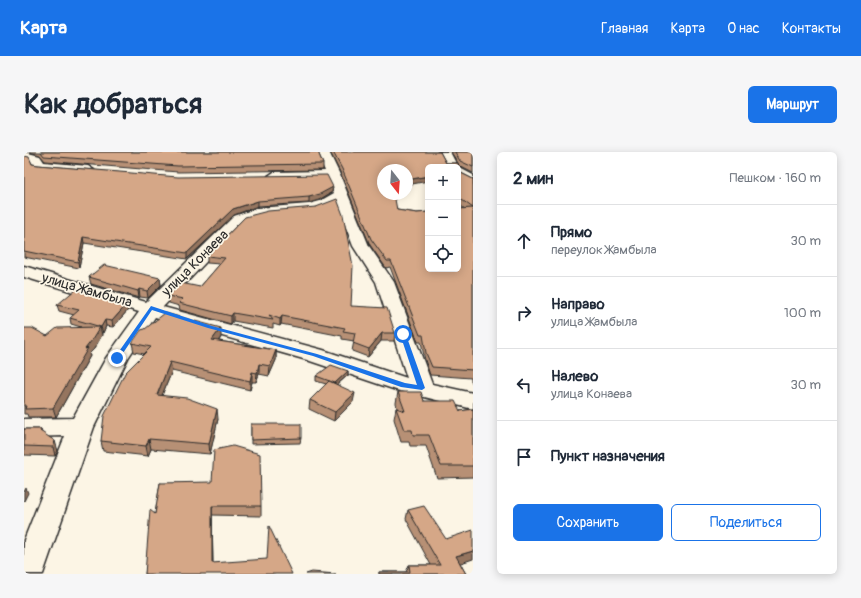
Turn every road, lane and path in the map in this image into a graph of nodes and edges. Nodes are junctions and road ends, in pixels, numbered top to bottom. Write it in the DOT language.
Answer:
graph roads {
  1 [pos="323,152"];
  2 [pos="444,152"];
  3 [pos="24,156"];
  4 [pos="450,164"];
  5 [pos="102,172"];
  6 [pos="461,173"];
  7 [pos="334,175"];
  8 [pos="262,176"];
  9 [pos="473,180"];
  10 [pos="341,194"];
  11 [pos="24,271"];
  12 [pos="151,308"];
  13 [pos="422,388"];
  14 [pos="473,401"];
  15 [pos="81,427"];
  16 [pos="24,428"];
  17 [pos="27,574"];
  1 -- 7 [label="street"];
  2 -- 4 [label="street"];
  3 -- 5 [label="street"];
  6 -- 9 [label="street"];
  7 -- 8 [label="street"];
  7 -- 10 [label="street"];
  10 -- 12 [label="street, улица Конаева"];
  10 -- 13 [label="street"];
  11 -- 12 [label="street, улица Жамбыла"];
  12 -- 13 [label="street, улица Жамбыла"];
  12 -- 15 [label="street, улица Конаева"];
  13 -- 14 [label="street, улица Жамбыла"];
  15 -- 16 [label="street"];
  15 -- 17 [label="street, улица Конаева"];
}
